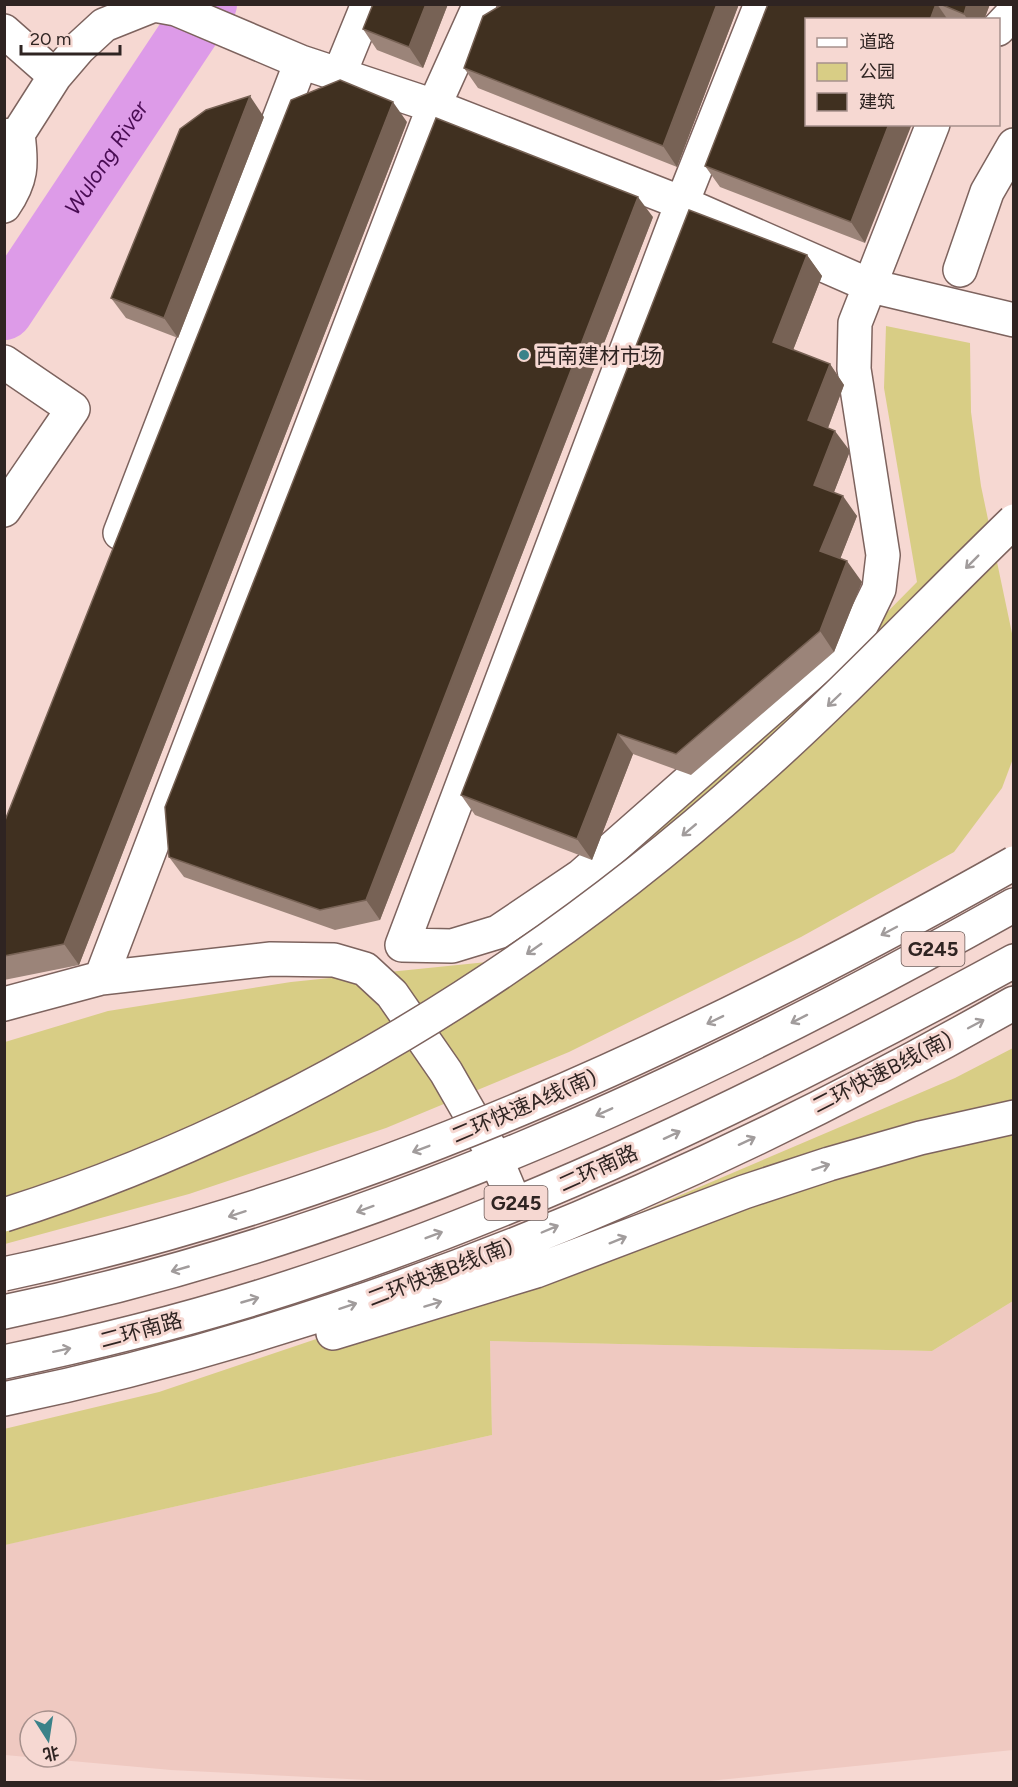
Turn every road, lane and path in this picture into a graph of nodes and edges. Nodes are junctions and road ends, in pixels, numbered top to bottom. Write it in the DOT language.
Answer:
graph roads {
  1 [pos="368,4"];
  2 [pos="480,4"];
  3 [pos="761,4"];
  4 [pos="1014,12"];
  5 [pos="1000,28"];
  6 [pos="4,31"];
  7 [pos="288,57"];
  8 [pos="339,75"];
  9 [pos="55,76"];
  10 [pos="434,106"];
  11 [pos="932,126"];
  12 [pos="11,135"];
  13 [pos="1014,146"];
  14 [pos="682,203"];
  15 [pos="4,206"];
  16 [pos="960,270"];
  17 [pos="871,286"];
  18 [pos="1014,320"];
  19 [pos="13,368"];
  20 [pos="4,510"];
  21 [pos="1014,521"];
  22 [pos="108,565"];
  23 [pos="1014,858"];
  24 [pos="1014,862"];
  25 [pos="1014,905"];
  26 [pos="1008,964"];
  27 [pos="101,978"];
  28 [pos="851,993"];
  29 [pos="1014,1003"];
  30 [pos="4,1004"];
  31 [pos="1014,1117"];
  32 [pos="496,1159"];
  33 [pos="515,1204"];
  34 [pos="4,1215"];
  35 [pos="4,1274"];
  36 [pos="4,1312"];
  37 [pos="4,1362"];
  38 [pos="90,1382"];
  39 [pos="4,1399"];
  1 -- 8 [label="main road"];
  2 -- 10 [label="main road"];
  3 -- 14 [label="main road"];
  4 -- 5 [label="main road"];
  6 -- 9 [label="main road"];
  7 -- 8 [label="main road"];
  7 -- 9 [label="main road"];
  7 -- 22 [label="main road"];
  8 -- 10 [label="main road"];
  9 -- 12 [label="main road"];
  10 -- 14 [label="main road"];
  10 -- 27 [label="main road"];
  11 -- 17 [label="main road"];
  12 -- 15 [label="main road"];
  13 -- 16 [label="main road"];
  14 -- 17 [label="main road"];
  14 -- 17 [label="main road"];
  17 -- 18 [label="main road"];
  19 -- 20 [label="main road"];
  21 -- 34 [label="main road, one-way, bridge"];
  23 -- 28 [label="main road"];
  24 -- 35 [label="main road, 二环快速A线(南), one-way, bridge"];
  25 -- 28 [label="main road, G245"];
  33 -- 26 [label="main road, 二环南路 / G245, one-way"];
  27 -- 30 [label="main road"];
  27 -- 32 [label="main road"];
  28 -- 32 [label="main road, G245, one-way"];
  38 -- 29 [label="main road, 二环快速B线(南), one-way"];
  38 -- 31 [label="main road, one-way"];
  32 -- 33 [label="main road"];
  32 -- 36 [label="main road, G245, one-way"];
  37 -- 33 [label="main road, 二环南路 / G245, one-way"];
  38 -- 39 [label="main road, 二环快速B线(南)"];
}
